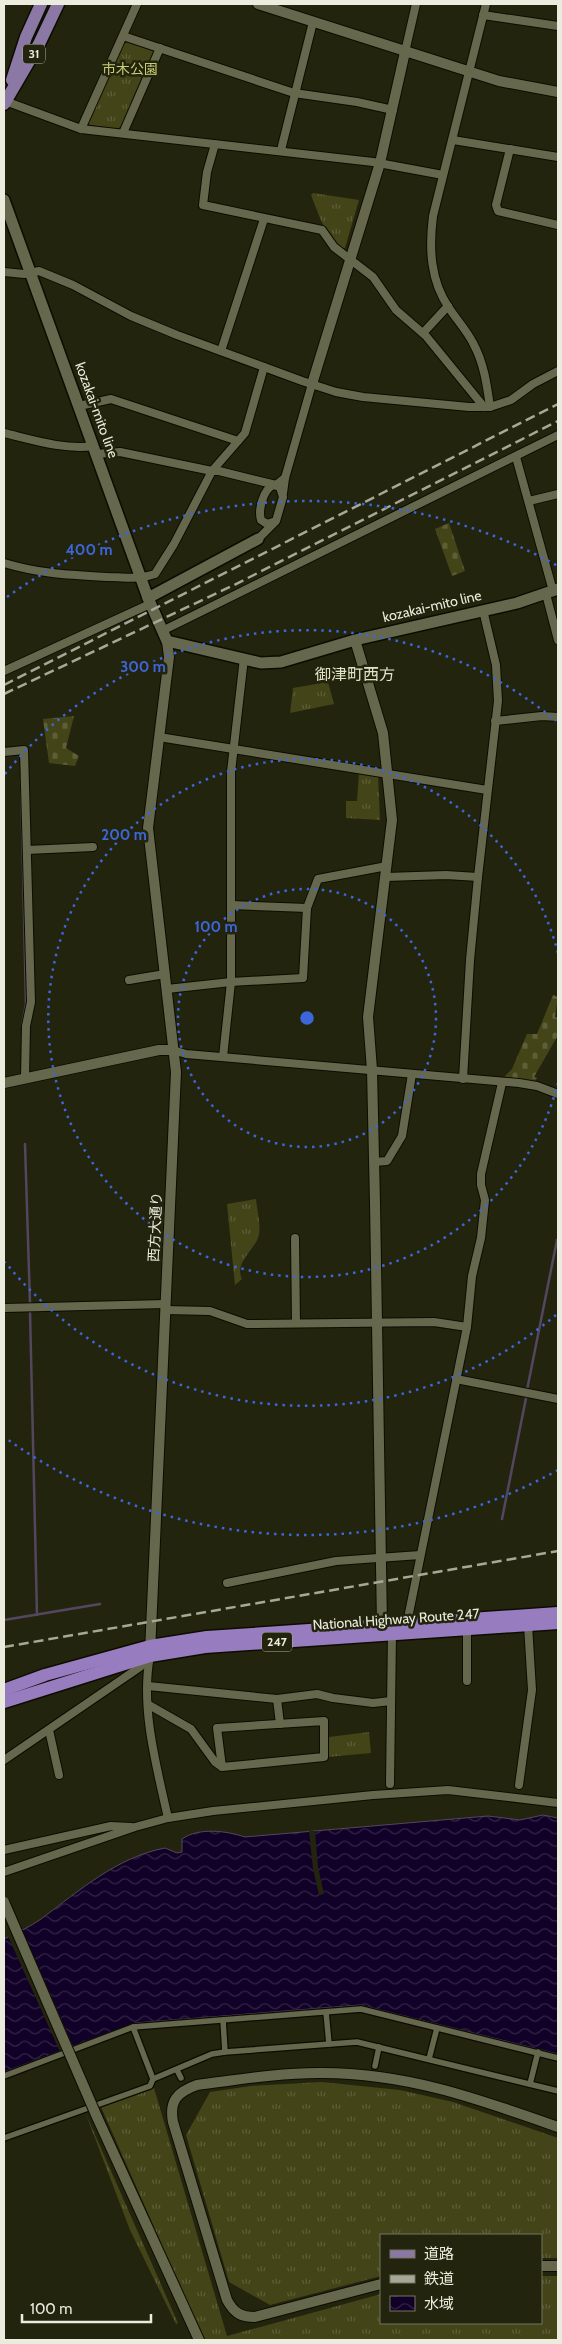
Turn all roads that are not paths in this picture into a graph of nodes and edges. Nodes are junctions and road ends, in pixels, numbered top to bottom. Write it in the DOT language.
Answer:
graph roads {
  1 [pos="41,4"];
  2 [pos="58,4"];
  3 [pos="137,4"];
  4 [pos="258,4"];
  5 [pos="416,4"];
  6 [pos="486,4"];
  7 [pos="483,15"];
  8 [pos="313,22"];
  9 [pos="558,26"];
  10 [pos="123,36"];
  11 [pos="160,48"];
  12 [pos="405,52"];
  13 [pos="469,72"];
  14 [pos="558,92"];
  15 [pos="294,93"];
  16 [pos="4,103"];
  17 [pos="392,110"];
  18 [pos="81,129"];
  19 [pos="123,133"];
  20 [pos="453,140"];
  21 [pos="215,144"];
  22 [pos="510,149"];
  23 [pos="281,150"];
  24 [pos="558,157"];
  25 [pos="380,163"];
  26 [pos="443,176"];
  27 [pos="4,200"];
  28 [pos="264,219"];
  29 [pos="558,225"];
  30 [pos="352,260"];
  31 [pos="4,272"];
  32 [pos="31,273"];
  33 [pos="448,306"];
  34 [pos="423,334"];
  35 [pos="221,351"];
  36 [pos="264,367"];
  37 [pos="558,371"];
  38 [pos="312,384"];
  39 [pos="79,406"];
  40 [pos="487,407"];
  41 [pos="4,432"];
  42 [pos="558,435"];
  43 [pos="238,441"];
  44 [pos="96,450"];
  45 [pos="516,457"];
  46 [pos="212,471"];
  47 [pos="285,478"];
  48 [pos="266,483"];
  49 [pos="276,485"];
  50 [pos="265,492"];
  51 [pos="283,493"];
  52 [pos="558,494"];
  53 [pos="529,501"];
  54 [pos="261,520"];
  55 [pos="276,521"];
  56 [pos="261,536"];
  57 [pos="4,563"];
  58 [pos="142,579"];
  59 [pos="552,591"];
  60 [pos="149,601"];
  61 [pos="483,610"];
  62 [pos="165,636"];
  63 [pos="558,638"];
  64 [pos="355,640"];
  65 [pos="244,658"];
  66 [pos="4,671"];
  67 [pos="556,716"];
  68 [pos="495,721"];
  69 [pos="159,738"];
  70 [pos="233,748"];
  71 [pos="4,752"];
  72 [pos="387,774"];
  73 [pos="487,790"];
  74 [pos="93,847"];
  75 [pos="27,850"];
  76 [pos="387,871"];
  77 [pos="478,877"];
  78 [pos="231,905"];
  79 [pos="307,908"];
  80 [pos="165,974"];
  81 [pos="129,980"];
  82 [pos="231,982"];
  83 [pos="167,989"];
  84 [pos="174,1050"];
  85 [pos="223,1057"];
  86 [pos="372,1070"];
  87 [pos="412,1074"];
  88 [pos="25,1078"];
  89 [pos="463,1079"];
  90 [pos="4,1083"];
  91 [pos="502,1083"];
  92 [pos="558,1094"];
  93 [pos="374,1162"];
  94 [pos="295,1238"];
  95 [pos="165,1307"];
  96 [pos="4,1308"];
  97 [pos="376,1322"];
  98 [pos="296,1324"];
  99 [pos="467,1327"];
  100 [pos="456,1379"];
  101 [pos="558,1399"];
  102 [pos="420,1555"];
  103 [pos="379,1558"];
  104 [pos="227,1583"];
  105 [pos="558,1613"];
  106 [pos="406,1623"];
  107 [pos="558,1623"];
  108 [pos="382,1625"];
  109 [pos="528,1625"];
  110 [pos="467,1629"];
  111 [pos="392,1634"];
  112 [pos="150,1651"];
  113 [pos="467,1681"];
  114 [pos="148,1686"];
  115 [pos="4,1690"];
  116 [pos="278,1699"];
  117 [pos="391,1701"];
  118 [pos="4,1702"];
  119 [pos="148,1705"];
  120 [pos="280,1724"];
  121 [pos="49,1730"];
  122 [pos="4,1760"];
  123 [pos="222,1767"];
  124 [pos="59,1775"];
  125 [pos="390,1784"];
  126 [pos="519,1785"];
  127 [pos="558,1803"];
  128 [pos="168,1818"];
  129 [pos="135,1827"];
  130 [pos="4,1848"];
  131 [pos="4,1872"];
  132 [pos="4,1902"];
  133 [pos="326,2012"];
  134 [pos="223,2020"];
  135 [pos="133,2027"];
  136 [pos="437,2028"];
  137 [pos="329,2044"];
  138 [pos="379,2047"];
  139 [pos="225,2052"];
  140 [pos="538,2052"];
  141 [pos="558,2058"];
  142 [pos="429,2059"];
  143 [pos="375,2066"];
  144 [pos="177,2070"];
  145 [pos="4,2076"];
  146 [pos="181,2078"];
  147 [pos="153,2080"];
  148 [pos="530,2084"];
  149 [pos="558,2091"];
  150 [pos="558,2127"];
  151 [pos="4,2138"];
  152 [pos="542,2266"];
  153 [pos="558,2266"];
  154 [pos="380,2284"];
  155 [pos="199,2340"];
  1 -- 16 [label="main road, 31"];
  2 -- 16 [label="main road, 31"];
  3 -- 10 [label="street"];
  4 -- 8 [label="street"];
  5 -- 12 [label="street"];
  6 -- 7 [label="street"];
  7 -- 9 [label="street"];
  7 -- 13 [label="street"];
  8 -- 12 [label="street"];
  8 -- 15 [label="street"];
  10 -- 11 [label="street"];
  10 -- 18 [label="street"];
  11 -- 15 [label="street"];
  11 -- 19 [label="street"];
  12 -- 13 [label="street"];
  12 -- 17 [label="street"];
  13 -- 14 [label="street"];
  13 -- 20 [label="street"];
  15 -- 17 [label="street"];
  15 -- 23 [label="street"];
  16 -- 18 [label="street"];
  17 -- 25 [label="street"];
  18 -- 19 [label="street"];
  19 -- 21 [label="street"];
  20 -- 22 [label="street"];
  20 -- 26 [label="street"];
  21 -- 23 [label="street"];
  21 -- 28 [label="street"];
  22 -- 24 [label="street"];
  22 -- 29 [label="street"];
  23 -- 25 [label="street"];
  25 -- 26 [label="street"];
  25 -- 30 [label="street"];
  26 -- 33 [label="street"];
  27 -- 32 [label="main road, kozakai-mito line"];
  28 -- 30 [label="street"];
  28 -- 35 [label="street"];
  30 -- 34 [label="street"];
  30 -- 38 [label="street"];
  31 -- 32 [label="street"];
  32 -- 35 [label="street"];
  32 -- 39 [label="main road, kozakai-mito line"];
  33 -- 34 [label="street"];
  33 -- 40 [label="street"];
  34 -- 40 [label="street"];
  35 -- 36 [label="street"];
  36 -- 38 [label="street"];
  36 -- 43 [label="street"];
  37 -- 40 [label="street"];
  38 -- 40 [label="street"];
  38 -- 47 [label="street"];
  39 -- 43 [label="street"];
  39 -- 44 [label="main road, kozakai-mito line"];
  41 -- 44 [label="street"];
  42 -- 45 [label="street"];
  43 -- 46 [label="street"];
  44 -- 46 [label="street"];
  44 -- 58 [label="main road, kozakai-mito line"];
  45 -- 53 [label="street"];
  45 -- 62 [label="street"];
  46 -- 48 [label="street"];
  46 -- 58 [label="street"];
  47 -- 49 [label="street"];
  47 -- 51 [label="street"];
  48 -- 49 [label="street"];
  48 -- 50 [label="street"];
  49 -- 50 [label="street"];
  49 -- 51 [label="street"];
  50 -- 54 [label="street"];
  51 -- 55 [label="street"];
  52 -- 53 [label="street"];
  53 -- 59 [label="street"];
  54 -- 55 [label="street"];
  54 -- 56 [label="street"];
  55 -- 56 [label="street"];
  56 -- 60 [label="main road"];
  57 -- 58 [label="street"];
  58 -- 60 [label="main road, kozakai-mito line"];
  59 -- 61 [label="main road, kozakai-mito line"];
  59 -- 63 [label="street"];
  60 -- 62 [label="main road, kozakai-mito line"];
  60 -- 66 [label="street"];
  61 -- 64 [label="main road, kozakai-mito line"];
  61 -- 68 [label="street"];
  62 -- 65 [label="main road, kozakai-mito line"];
  62 -- 69 [label="street, 西方大通り"];
  64 -- 65 [label="main road, kozakai-mito line"];
  64 -- 72 [label="street"];
  65 -- 70 [label="street"];
  67 -- 68 [label="street"];
  68 -- 73 [label="street"];
  69 -- 70 [label="street"];
  69 -- 80 [label="street, 西方大通り"];
  70 -- 72 [label="street"];
  70 -- 78 [label="street"];
  71 -- 75 [label="street"];
  72 -- 73 [label="street"];
  72 -- 76 [label="street"];
  73 -- 77 [label="street"];
  74 -- 75 [label="street"];
  75 -- 88 [label="street"];
  76 -- 77 [label="street"];
  76 -- 79 [label="street"];
  76 -- 86 [label="street"];
  77 -- 89 [label="street"];
  78 -- 79 [label="street"];
  78 -- 82 [label="street"];
  79 -- 82 [label="street"];
  80 -- 81 [label="street"];
  80 -- 83 [label="street, 西方大通り"];
  82 -- 83 [label="street"];
  82 -- 85 [label="street"];
  83 -- 84 [label="street, 西方大通り"];
  84 -- 85 [label="street"];
  84 -- 88 [label="street"];
  84 -- 95 [label="street, 西方大通り"];
  85 -- 86 [label="street"];
  86 -- 87 [label="street"];
  86 -- 93 [label="street"];
  87 -- 89 [label="street"];
  87 -- 93 [label="street"];
  88 -- 90 [label="street"];
  89 -- 91 [label="street"];
  91 -- 92 [label="street"];
  91 -- 99 [label="street"];
  93 -- 97 [label="street"];
  94 -- 98 [label="street"];
  95 -- 96 [label="street"];
  95 -- 98 [label="street"];
  95 -- 112 [label="street, 西方大通り"];
  97 -- 98 [label="street"];
  97 -- 99 [label="street"];
  97 -- 103 [label="street"];
  99 -- 100 [label="street"];
  100 -- 101 [label="street"];
  100 -- 102 [label="street"];
  102 -- 103 [label="street"];
  102 -- 106 [label="street"];
  103 -- 104 [label="street"];
  103 -- 108 [label="street"];
  105 -- 106 [label="highway, National Highway Route 247 / 247"];
  106 -- 108 [label="highway, National Highway Route 247 / 247"];
  107 -- 109 [label="highway, National Highway Route 247 / 247"];
  108 -- 112 [label="highway, National Highway Route 247 / 247"];
  109 -- 110 [label="highway, National Highway Route 247 / 247"];
  109 -- 126 [label="street"];
  110 -- 111 [label="highway, National Highway Route 247 / 247"];
  110 -- 113 [label="street"];
  111 -- 112 [label="highway, National Highway Route 247 / 247"];
  111 -- 117 [label="street"];
  112 -- 114 [label="street"];
  112 -- 115 [label="highway, National Highway Route 247 / 247"];
  112 -- 118 [label="highway, National Highway Route 247 / 247"];
  112 -- 121 [label="street"];
  114 -- 116 [label="street"];
  114 -- 119 [label="street"];
  116 -- 117 [label="street"];
  116 -- 120 [label="street"];
  117 -- 125 [label="street"];
  119 -- 123 [label="street"];
  119 -- 128 [label="street"];
  120 -- 123 [label="street"];
  120 -- 123 [label="street"];
  121 -- 122 [label="street"];
  121 -- 124 [label="street"];
  127 -- 128 [label="street"];
  128 -- 129 [label="street"];
  129 -- 130 [label="street"];
  129 -- 131 [label="street"];
  132 -- 155 [label="street, bridge"];
  133 -- 134 [label="street"];
  133 -- 136 [label="street"];
  133 -- 137 [label="street"];
  134 -- 135 [label="street"];
  134 -- 139 [label="street"];
  135 -- 145 [label="street"];
  135 -- 147 [label="street"];
  136 -- 140 [label="street"];
  136 -- 142 [label="street"];
  137 -- 138 [label="street"];
  137 -- 139 [label="street"];
  138 -- 142 [label="street"];
  138 -- 143 [label="street"];
  139 -- 144 [label="street"];
  140 -- 141 [label="street"];
  140 -- 148 [label="street"];
  142 -- 148 [label="street"];
  144 -- 146 [label="street"];
  144 -- 147 [label="street"];
  147 -- 151 [label="street"];
  148 -- 149 [label="street"];
  150 -- 154 [label="street"];
  152 -- 153 [label="street"];
}
